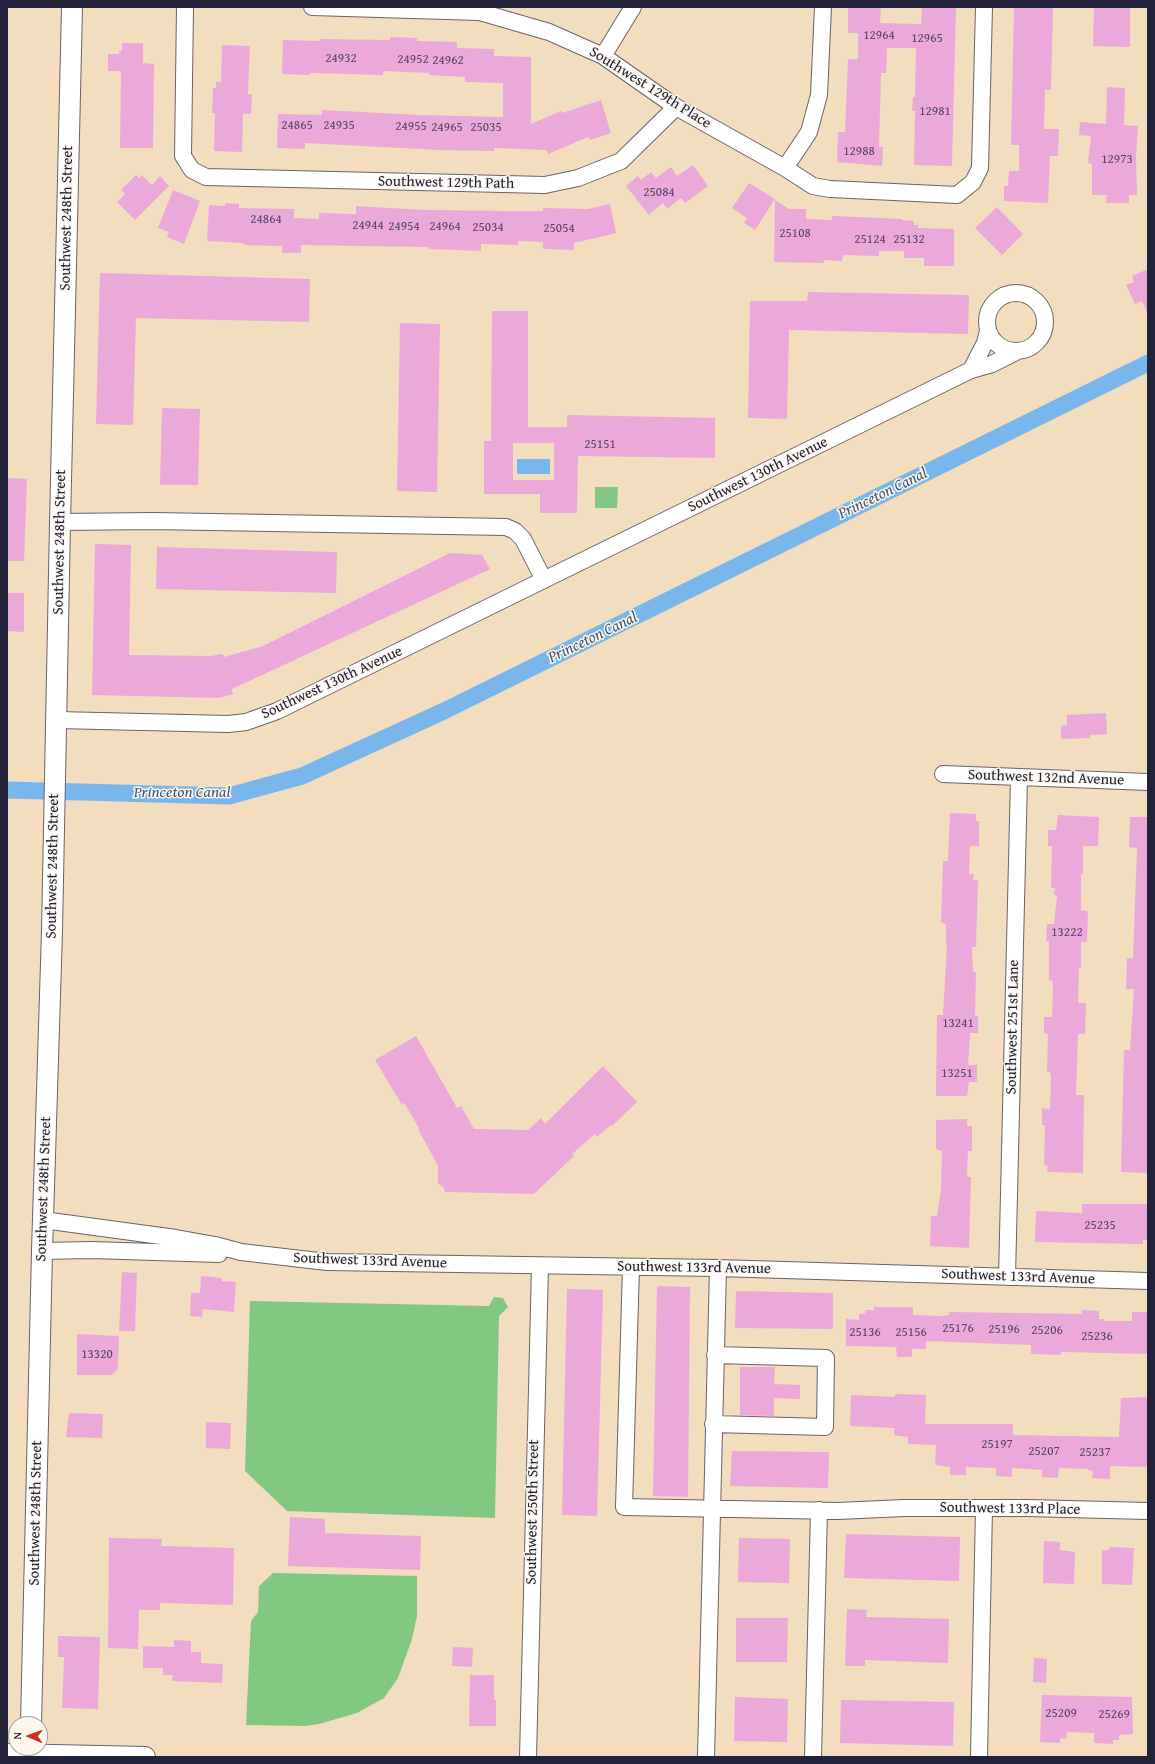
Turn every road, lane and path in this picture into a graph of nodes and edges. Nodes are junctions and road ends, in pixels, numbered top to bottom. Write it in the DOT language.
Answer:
graph roads {
  1 [pos="72,7"];
  2 [pos="185,7"];
  3 [pos="312,7"];
  4 [pos="633,7"];
  5 [pos="823,7"];
  6 [pos="984,7"];
  7 [pos="603,56"];
  8 [pos="676,107"];
  9 [pos="785,168"];
  10 [pos="988,332"];
  11 [pos="1018,351"];
  12 [pos="971,370"];
  13 [pos="60,522"];
  14 [pos="544,580"];
  15 [pos="57,720"];
  16 [pos="943,774"];
  17 [pos="1019,778"];
  18 [pos="1148,782"];
  19 [pos="43,1220"];
  20 [pos="42,1251"];
  21 [pos="241,1252"];
  22 [pos="540,1266"];
  23 [pos="631,1267"];
  24 [pos="718,1268"];
  25 [pos="1007,1277"];
  26 [pos="1148,1281"];
  27 [pos="715,1355"];
  28 [pos="713,1424"];
  29 [pos="712,1508"];
  30 [pos="984,1508"];
  31 [pos="819,1510"];
  32 [pos="1148,1511"];
  33 [pos="31,1716"];
  34 [pos="48,1754"];
  35 [pos="145,1757"];
  36 [pos="528,1757"];
  37 [pos="706,1757"];
  38 [pos="812,1757"];
  39 [pos="979,1757"];
  1 -- 13 [label="street, Southwest 248th Street"];
  2 -- 8 [label="street, Southwest 129th Path"];
  3 -- 7 [label="street, Southwest 129th Place"];
  4 -- 7 [label="street"];
  5 -- 9 [label="street"];
  6 -- 9 [label="street, Southwest 129th Place"];
  7 -- 8 [label="street, Southwest 129th Place"];
  8 -- 9 [label="street, Southwest 129th Place"];
  10 -- 11 [label="street"];
  10 -- 11 [label="street"];
  10 -- 12 [label="street"];
  11 -- 12 [label="street, Southwest 130th Avenue"];
  12 -- 14 [label="street, Southwest 130th Avenue"];
  13 -- 14 [label="street"];
  13 -- 15 [label="street, Southwest 248th Street"];
  14 -- 15 [label="street, Southwest 130th Avenue"];
  15 -- 19 [label="street, Southwest 248th Street"];
  16 -- 17 [label="street, Southwest 132nd Avenue"];
  17 -- 18 [label="street, Southwest 132nd Avenue"];
  17 -- 25 [label="street, Southwest 251st Lane"];
  19 -- 20 [label="street, Southwest 248th Street"];
  19 -- 21 [label="street, Southwest 133rd Avenue"];
  20 -- 21 [label="street, Southwest 133rd Avenue"];
  20 -- 33 [label="street, Southwest 248th Street"];
  21 -- 22 [label="street, Southwest 133rd Avenue"];
  22 -- 23 [label="street, Southwest 133rd Avenue"];
  22 -- 36 [label="street, Southwest 250th Street"];
  23 -- 24 [label="street, Southwest 133rd Avenue"];
  23 -- 29 [label="street, Southwest 133rd Place"];
  24 -- 25 [label="street, Southwest 133rd Avenue"];
  24 -- 27 [label="street"];
  25 -- 26 [label="street, Southwest 133rd Avenue"];
  27 -- 28 [label="street"];
  27 -- 28 [label="street"];
  28 -- 29 [label="street"];
  29 -- 31 [label="street, Southwest 133rd Place"];
  29 -- 37 [label="street"];
  30 -- 31 [label="street, Southwest 133rd Place"];
  30 -- 32 [label="street, Southwest 133rd Place"];
  30 -- 39 [label="street"];
  31 -- 38 [label="street"];
  34 -- 35 [label="street"];
}
